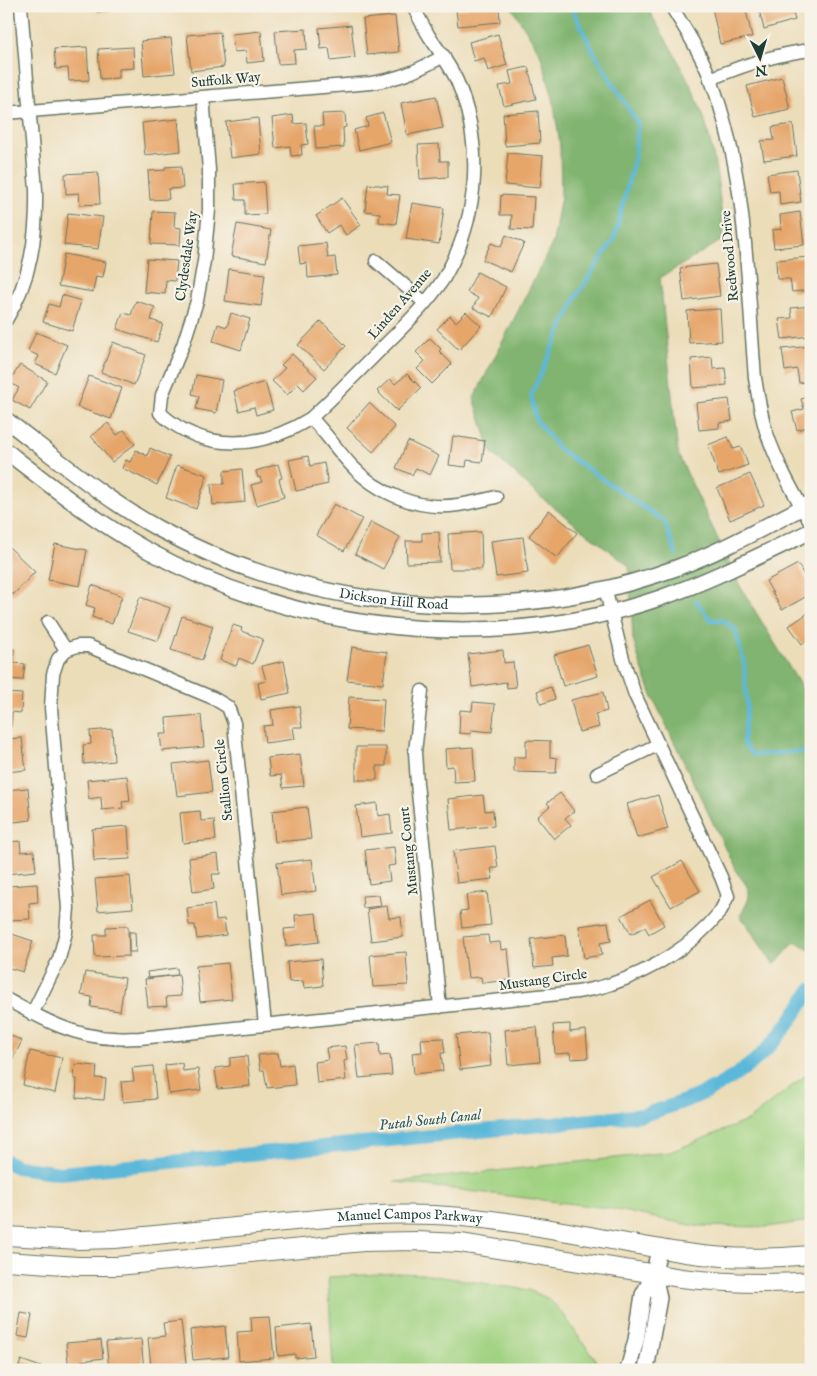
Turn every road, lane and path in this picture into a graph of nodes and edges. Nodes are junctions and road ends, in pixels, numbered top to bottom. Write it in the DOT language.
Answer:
graph roads {
  1 [pos="21,6"];
  2 [pos="412,6"];
  3 [pos="671,6"];
  4 [pos="811,50"];
  5 [pos="444,56"];
  6 [pos="710,79"];
  7 [pos="203,97"];
  8 [pos="30,111"];
  9 [pos="6,113"];
  10 [pos="376,261"];
  11 [pos="425,302"];
  12 [pos="6,320"];
  13 [pos="160,413"];
  14 [pos="311,418"];
  15 [pos="6,420"];
  16 [pos="6,451"];
  17 [pos="496,497"];
  18 [pos="806,506"];
  19 [pos="811,524"];
  20 [pos="811,531"];
  21 [pos="605,588"];
  22 [pos="611,611"];
  23 [pos="48,622"];
  24 [pos="66,650"];
  25 [pos="422,691"];
  26 [pos="657,745"];
  27 [pos="597,774"];
  28 [pos="6,999"];
  29 [pos="440,1007"];
  30 [pos="32,1014"];
  31 [pos="265,1025"];
  32 [pos="6,1236"];
  33 [pos="659,1248"];
  34 [pos="811,1255"];
  35 [pos="6,1261"];
  36 [pos="654,1274"];
  37 [pos="811,1281"];
  38 [pos="628,1370"];
  39 [pos="646,1370"];
  1 -- 8 [label="street"];
  2 -- 5 [label="street, Linden Avenue"];
  3 -- 6 [label="street, Redwood Drive"];
  4 -- 6 [label="street"];
  5 -- 7 [label="street, Suffolk Way"];
  5 -- 11 [label="street, Linden Avenue"];
  6 -- 18 [label="street, Redwood Drive"];
  7 -- 8 [label="street, Suffolk Way"];
  7 -- 13 [label="street, Clydesdale Way"];
  8 -- 9 [label="street, Suffolk Way"];
  8 -- 12 [label="street"];
  10 -- 11 [label="street"];
  11 -- 14 [label="street, Linden Avenue"];
  13 -- 14 [label="street, Linden Avenue"];
  14 -- 17 [label="street"];
  15 -- 21 [label="street, Dickson Hill Road"];
  16 -- 22 [label="street, Dickson Hill Road"];
  18 -- 19 [label="street, Redwood Drive"];
  18 -- 21 [label="street, Dickson Hill Road"];
  20 -- 22 [label="street, Dickson Hill Road"];
  21 -- 22 [label="street, Mustang Circle"];
  22 -- 26 [label="street, Mustang Circle"];
  23 -- 24 [label="street"];
  24 -- 30 [label="street"];
  24 -- 31 [label="street, Stallion Circle"];
  25 -- 29 [label="street, Mustang Court"];
  26 -- 27 [label="street"];
  26 -- 29 [label="street, Mustang Circle"];
  28 -- 30 [label="street, Mustang Circle"];
  29 -- 31 [label="street, Mustang Circle"];
  30 -- 31 [label="street, Mustang Circle"];
  32 -- 33 [label="main road, Manuel Campos Parkway"];
  33 -- 34 [label="main road, Manuel Campos Parkway"];
  33 -- 36 [label="street"];
  35 -- 36 [label="main road, Manuel Campos Parkway"];
  36 -- 37 [label="main road, Manuel Campos Parkway"];
  36 -- 38 [label="street"];
  36 -- 39 [label="street"];
}
